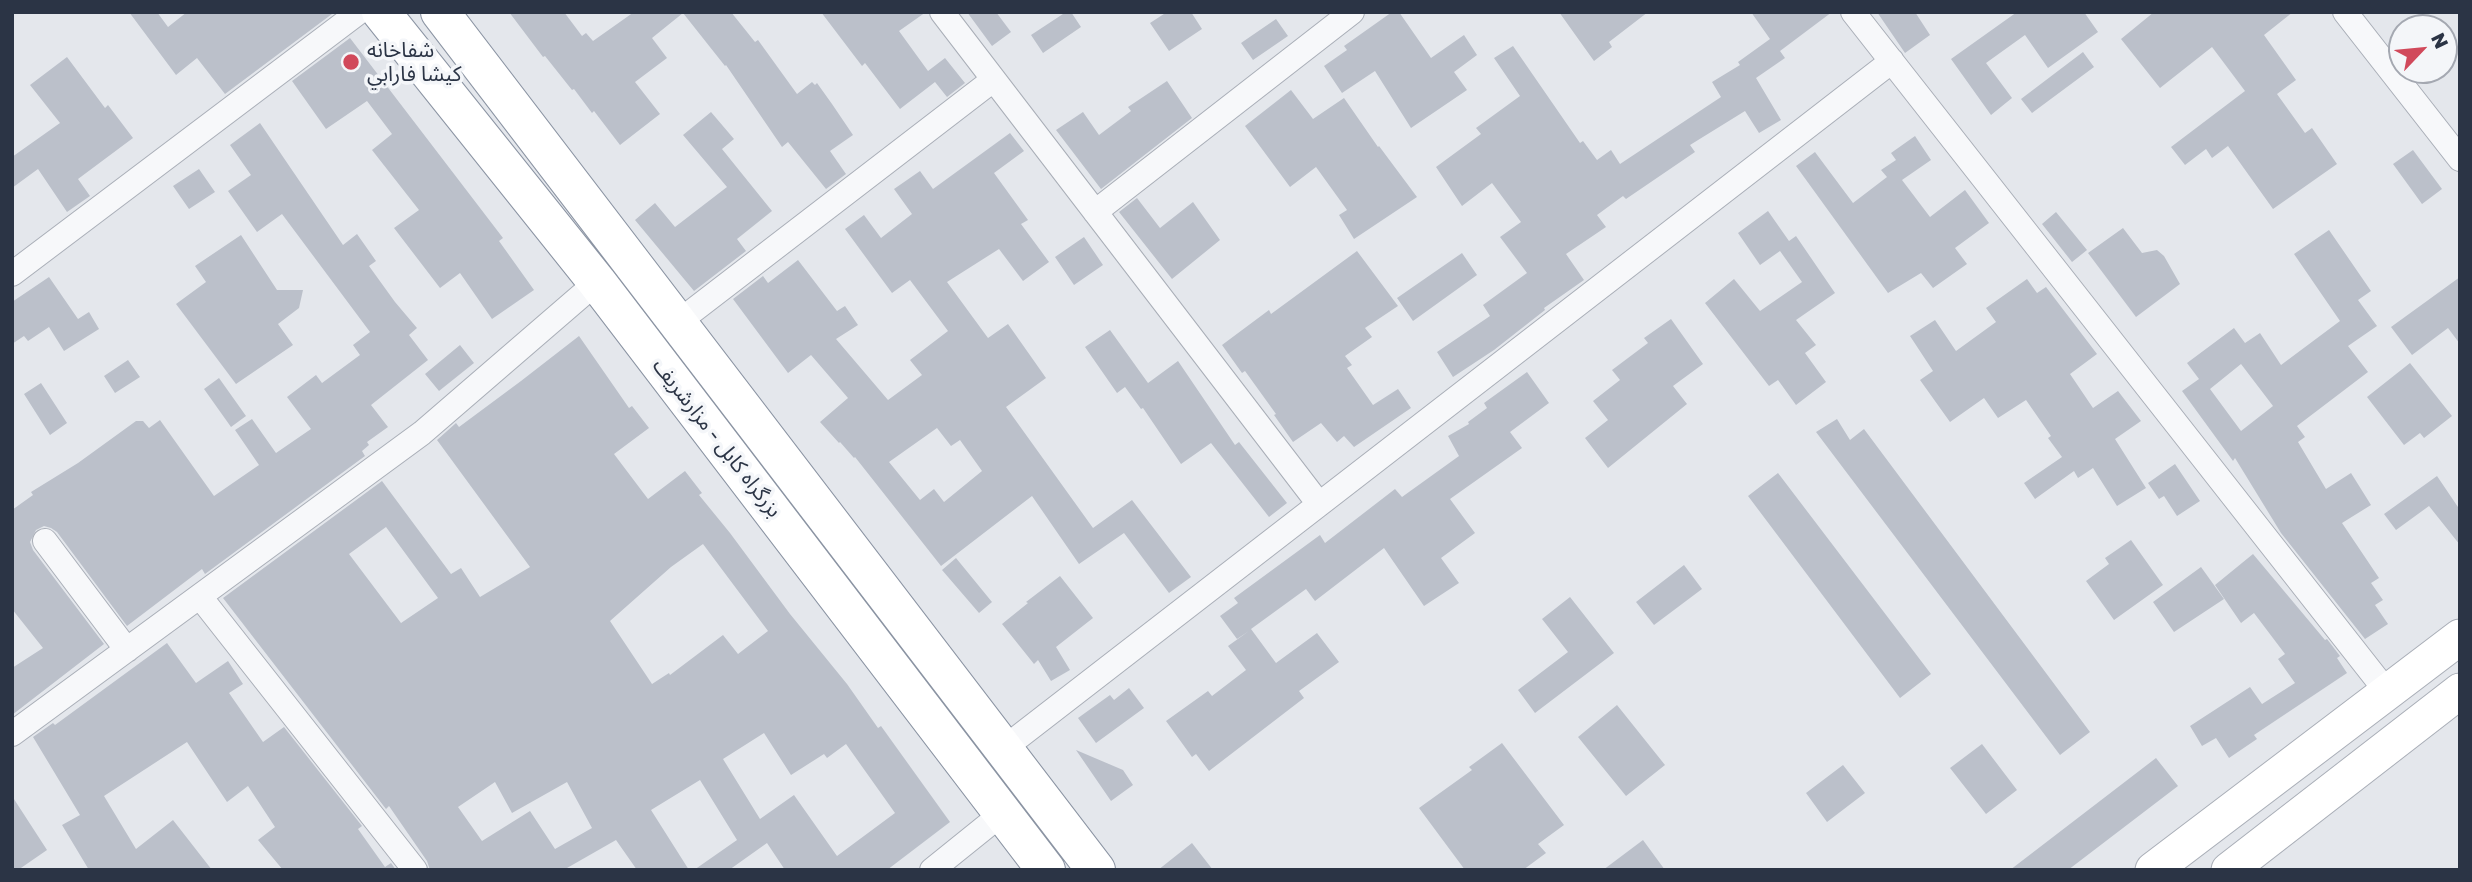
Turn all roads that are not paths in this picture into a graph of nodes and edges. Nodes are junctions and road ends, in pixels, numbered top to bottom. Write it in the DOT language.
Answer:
graph roads {
  1 [pos="359,12"];
  2 [pos="381,12"];
  3 [pos="440,12"];
  4 [pos="942,12"];
  5 [pos="1352,12"];
  6 [pos="1853,12"];
  7 [pos="2346,12"];
  8 [pos="1892,61"];
  9 [pos="993,80"];
  10 [pos="2460,159"];
  11 [pos="1095,212"];
  12 [pos="12,274"];
  13 [pos="597,282"];
  14 [pos="677,323"];
  15 [pos="1319,504"];
  16 [pos="45,541"];
  17 [pos="201,598"];
  18 [pos="2460,637"];
  19 [pos="127,650"];
  20 [pos="2460,691"];
  21 [pos="2387,692"];
  22 [pos="12,734"];
  23 [pos="1003,749"];
  24 [pos="1004,812"];
  25 [pos="415,870"];
  26 [pos="932,870"];
  27 [pos="1046,870"];
  28 [pos="1096,870"];
  29 [pos="2153,870"];
  30 [pos="2229,870"];
  1 -- 12 [label="street"];
  2 -- 13 [label="highway, بزرگراه کابل - مزارشریف"];
  3 -- 14 [label="highway, بزرگراه کابل - مزارشریف"];
  4 -- 9 [label="street"];
  5 -- 11 [label="street"];
  6 -- 8 [label="street"];
  7 -- 10 [label="street"];
  8 -- 15 [label="street"];
  8 -- 21 [label="street"];
  9 -- 11 [label="street"];
  9 -- 14 [label="street"];
  11 -- 15 [label="street"];
  13 -- 17 [label="street"];
  13 -- 24 [label="highway, بزرگراه کابل - مزارشریف"];
  14 -- 23 [label="highway, بزرگراه کابل - مزارشریف"];
  15 -- 23 [label="street"];
  16 -- 19 [label="street"];
  17 -- 19 [label="street"];
  17 -- 25 [label="street"];
  18 -- 21 [label="main road"];
  19 -- 22 [label="street"];
  20 -- 30 [label="main road"];
  21 -- 29 [label="main road"];
  23 -- 28 [label="highway, بزرگراه کابل - مزارشریف"];
  24 -- 26 [label="street"];
  24 -- 27 [label="highway, بزرگراه کابل - مزارشریف"];
}
